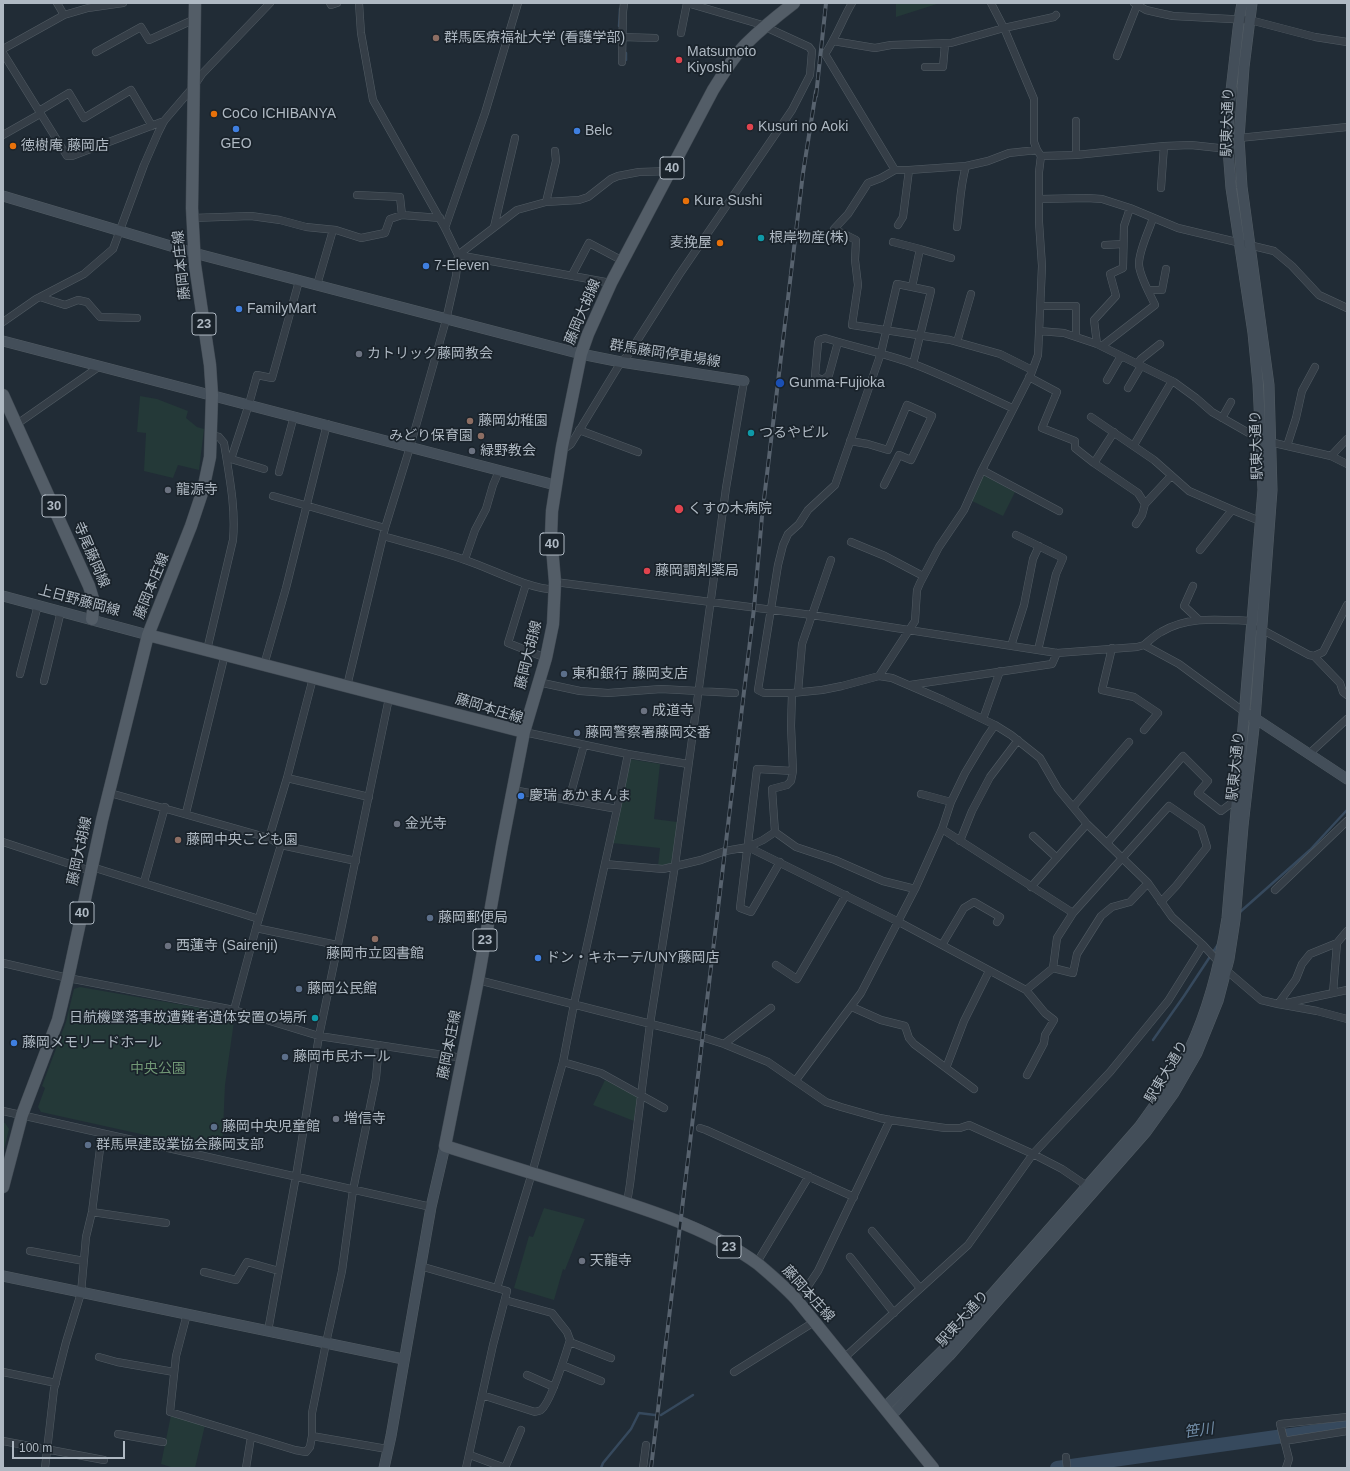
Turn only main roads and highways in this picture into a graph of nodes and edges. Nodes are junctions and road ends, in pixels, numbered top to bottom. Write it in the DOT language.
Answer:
graph roads {
  1 [pos="195,3"];
  2 [pos="794,3"];
  3 [pos="3,395"];
  4 [pos="92,619"];
  5 [pos="148,635"];
  6 [pos="524,732"];
  7 [pos="3,1187"];
  8 [pos="933,1468"];
  1 -- 5 [label="main road, 藤岡本庄線 / 23"];
  2 -- 6 [label="main road, 藤岡大胡線 / 40"];
  3 -- 4 [label="main road, 寺尾藤岡線 / 30"];
  5 -- 6 [label="main road, 藤岡本庄線"];
  5 -- 7 [label="main road, 藤岡大胡線 / 40"];
  6 -- 8 [label="main road, 藤岡本庄線 / 23"];
}
